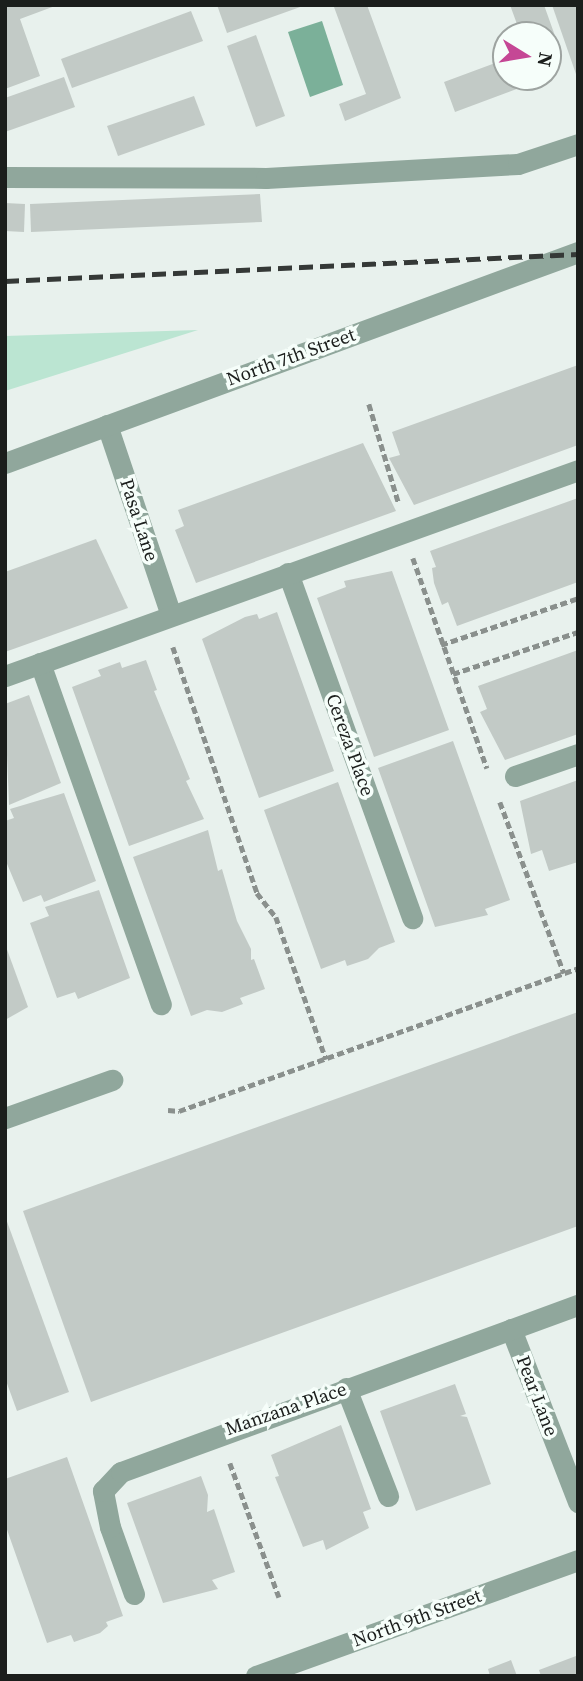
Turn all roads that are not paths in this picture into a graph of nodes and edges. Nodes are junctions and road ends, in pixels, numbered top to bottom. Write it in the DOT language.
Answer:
graph roads {
  1 [pos="578,144"];
  2 [pos="5,177"];
  3 [pos="578,252"];
  4 [pos="107,425"];
  5 [pos="5,463"];
  6 [pos="578,470"];
  7 [pos="288,573"];
  8 [pos="171,615"];
  9 [pos="40,663"];
  10 [pos="5,676"];
  11 [pos="578,754"];
  12 [pos="515,776"];
  13 [pos="412,918"];
  14 [pos="161,1004"];
  15 [pos="112,1080"];
  16 [pos="5,1118"];
  17 [pos="578,1305"];
  18 [pos="511,1329"];
  19 [pos="346,1388"];
  20 [pos="388,1496"];
  21 [pos="578,1502"];
  22 [pos="578,1560"];
  23 [pos="134,1594"];
  24 [pos="256,1676"];
  1 -- 2 [label="street"];
  3 -- 4 [label="street, North 7th Street"];
  4 -- 5 [label="street, North 7th Street"];
  4 -- 8 [label="street, Pasa Lane"];
  6 -- 7 [label="street"];
  7 -- 8 [label="street"];
  7 -- 13 [label="street, Cereza Place"];
  8 -- 9 [label="street"];
  9 -- 10 [label="street"];
  9 -- 14 [label="street"];
  11 -- 12 [label="street"];
  15 -- 16 [label="street"];
  17 -- 18 [label="street, Manzana Place"];
  18 -- 19 [label="street, Manzana Place"];
  18 -- 21 [label="street, Pear Lane"];
  19 -- 20 [label="street"];
  19 -- 23 [label="street, Manzana Place"];
  22 -- 24 [label="street, North 9th Street"];
}
